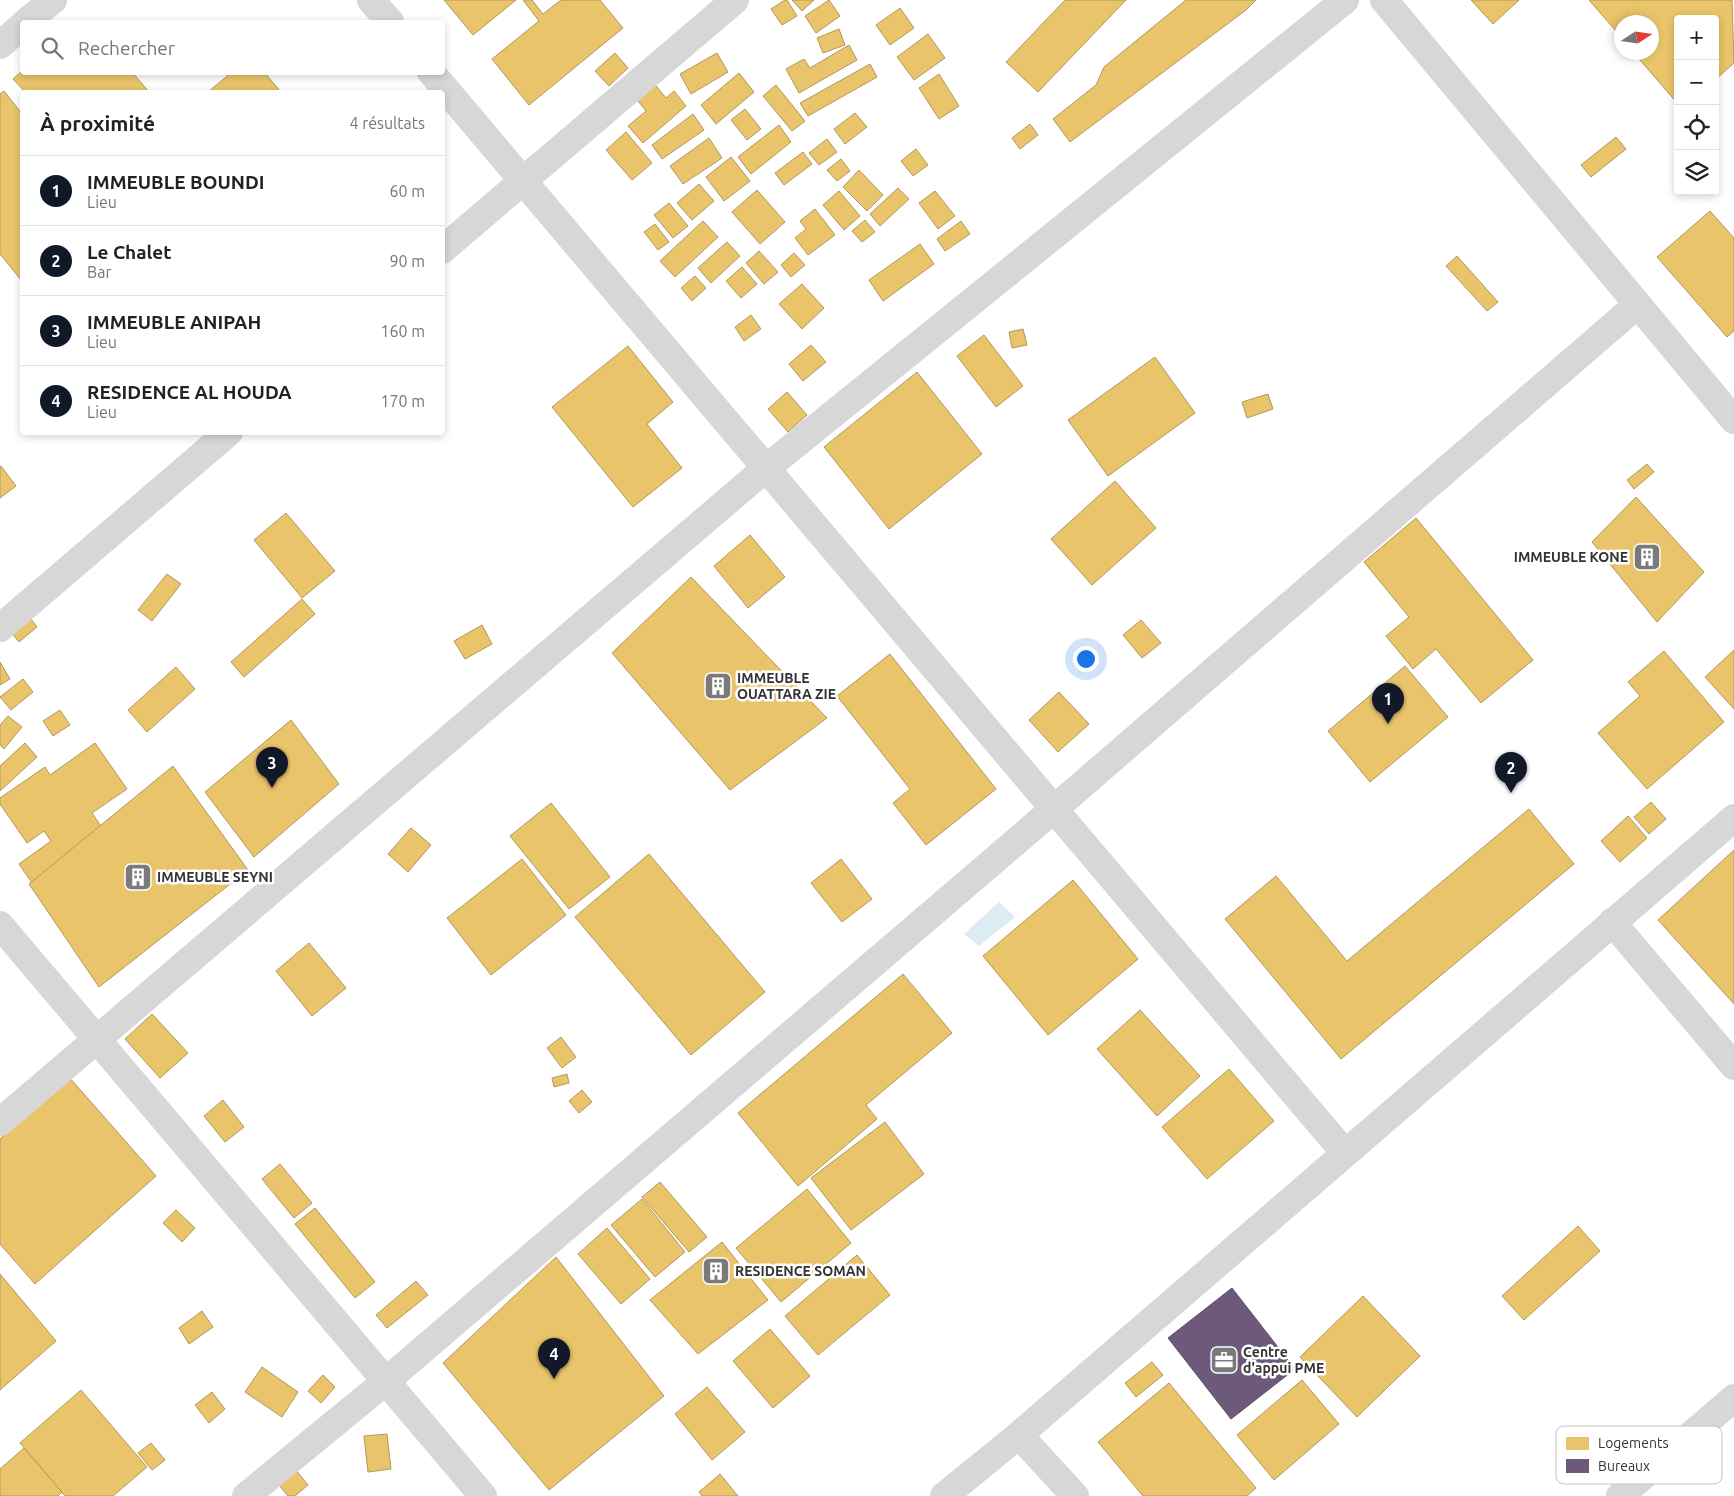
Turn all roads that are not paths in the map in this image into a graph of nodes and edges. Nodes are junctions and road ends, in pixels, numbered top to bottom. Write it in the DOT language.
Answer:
graph roads {
  1 [pos="53,0"];
  2 [pos="371,0"];
  3 [pos="735,0"];
  4 [pos="1344,0"];
  5 [pos="1384,0"];
  6 [pos="28,20"];
  7 [pos="388,20"];
  8 [pos="20,28"];
  9 [pos="0,44"];
  10 [pos="433,75"];
  11 [pos="522,182"];
  12 [pos="445,247"];
  13 [pos="1637,305"];
  14 [pos="1734,420"];
  15 [pos="225,435"];
  16 [pos="765,469"];
  17 [pos="0,628"];
  18 [pos="1054,809"];
  19 [pos="1734,818"];
  20 [pos="1612,922"];
  21 [pos="0,925"];
  22 [pos="97,1041"];
  23 [pos="1734,1066"];
  24 [pos="0,1122"];
  25 [pos="1344,1152"];
  26 [pos="385,1382"];
  27 [pos="1734,1398"];
  28 [pos="1701,1426"];
  29 [pos="1019,1434"];
  30 [pos="1634,1484"];
  31 [pos="246,1496"];
  32 [pos="483,1496"];
  33 [pos="944,1496"];
  34 [pos="1075,1496"];
  35 [pos="1620,1496"];
  1 -- 6 [label="street"];
  2 -- 7 [label="street"];
  3 -- 11 [label="street"];
  4 -- 16 [label="street"];
  5 -- 13 [label="street"];
  8 -- 9 [label="street"];
  10 -- 11 [label="street"];
  11 -- 12 [label="street"];
  11 -- 16 [label="street"];
  13 -- 14 [label="street"];
  13 -- 18 [label="street"];
  15 -- 17 [label="street"];
  16 -- 18 [label="street"];
  16 -- 22 [label="street"];
  18 -- 25 [label="street"];
  18 -- 26 [label="street"];
  19 -- 20 [label="street"];
  20 -- 23 [label="street"];
  20 -- 25 [label="street"];
  21 -- 22 [label="street"];
  22 -- 24 [label="street"];
  22 -- 26 [label="street"];
  25 -- 29 [label="street"];
  26 -- 31 [label="street"];
  26 -- 32 [label="street"];
  27 -- 28 [label="street"];
  29 -- 33 [label="street"];
  29 -- 34 [label="street"];
  30 -- 35 [label="street"];
}
